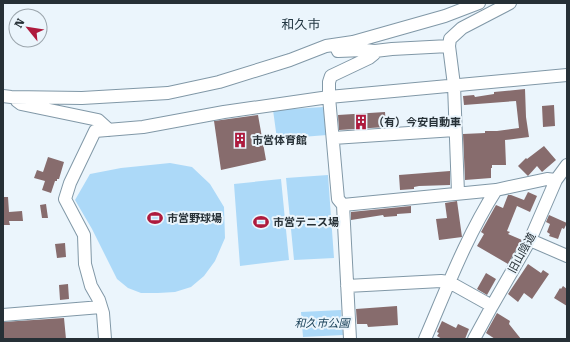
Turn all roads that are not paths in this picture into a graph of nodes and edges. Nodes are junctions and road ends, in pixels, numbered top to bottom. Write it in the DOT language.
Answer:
graph roads {
  1 [pos="479,3"];
  2 [pos="510,3"];
  3 [pos="334,45"];
  4 [pos="448,46"];
  5 [pos="375,51"];
  6 [pos="567,75"];
  7 [pos="454,85"];
  8 [pos="7,97"];
  9 [pos="329,97"];
  10 [pos="109,130"];
  11 [pos="455,130"];
  12 [pos="333,138"];
  13 [pos="567,165"];
  14 [pos="556,180"];
  15 [pos="496,190"];
  16 [pos="458,193"];
  17 [pos="343,205"];
  18 [pos="530,240"];
  19 [pos="567,256"];
  20 [pos="449,282"];
  21 [pos="347,286"];
  22 [pos="492,306"];
  23 [pos="101,307"];
  24 [pos="3,314"];
  25 [pos="105,339"];
  26 [pos="350,339"];
  27 [pos="425,339"];
  28 [pos="474,339"];
  1 -- 3 [label="street"];
  2 -- 4 [label="street"];
  3 -- 5 [label="street"];
  3 -- 8 [label="street"];
  4 -- 5 [label="street"];
  4 -- 7 [label="street"];
  5 -- 9 [label="street"];
  6 -- 7 [label="street"];
  7 -- 9 [label="street"];
  7 -- 11 [label="street"];
  8 -- 10 [label="street"];
  9 -- 10 [label="street"];
  9 -- 12 [label="street"];
  10 -- 23 [label="street"];
  11 -- 12 [label="street"];
  11 -- 16 [label="street"];
  12 -- 17 [label="street"];
  13 -- 14 [label="street, 旧山陰道"];
  14 -- 15 [label="street"];
  14 -- 18 [label="street, 旧山陰道"];
  15 -- 16 [label="street"];
  15 -- 20 [label="street"];
  16 -- 17 [label="street"];
  17 -- 21 [label="street"];
  18 -- 19 [label="street"];
  18 -- 22 [label="street, 旧山陰道"];
  20 -- 21 [label="street"];
  20 -- 22 [label="street"];
  20 -- 27 [label="street"];
  21 -- 26 [label="street"];
  22 -- 28 [label="street, 旧山陰道"];
  23 -- 24 [label="street"];
  23 -- 25 [label="street"];
}
